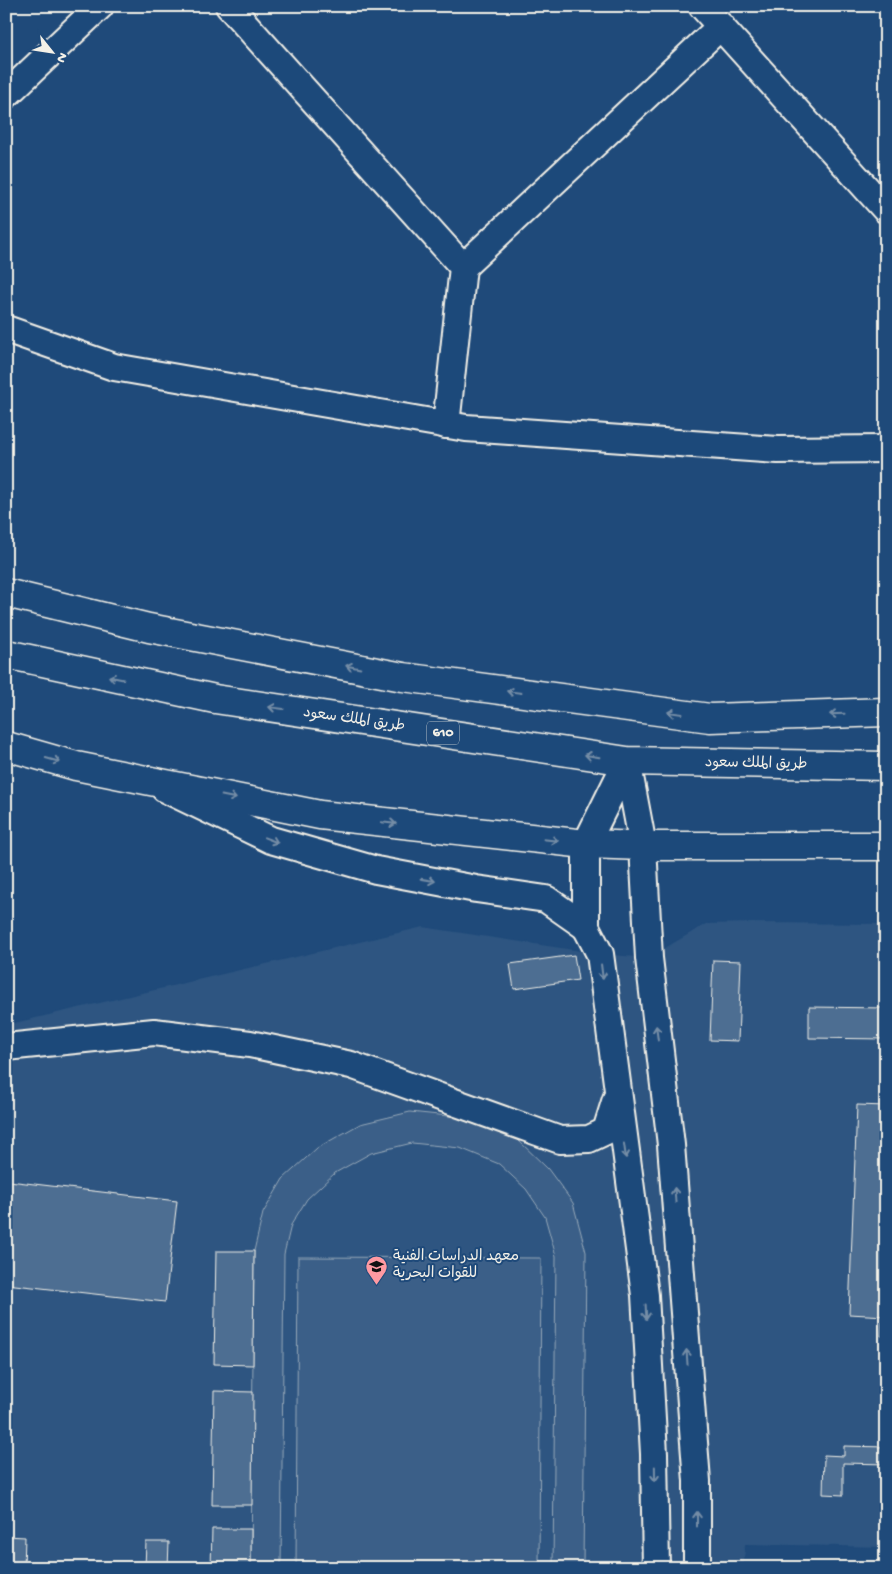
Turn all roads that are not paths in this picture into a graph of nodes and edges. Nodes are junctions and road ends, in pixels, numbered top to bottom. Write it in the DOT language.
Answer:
graph roads {
  1 [pos="100,6"];
  2 [pos="229,6"];
  3 [pos="702,6"];
  4 [pos="720,26"];
  5 [pos="6,95"];
  6 [pos="881,195"];
  7 [pos="463,267"];
  8 [pos="6,329"];
  9 [pos="446,425"];
  10 [pos="886,449"];
  11 [pos="6,593"];
  12 [pos="6,654"];
  13 [pos="886,712"];
  14 [pos="6,746"];
  15 [pos="628,761"];
  16 [pos="886,766"];
  17 [pos="148,780"];
  18 [pos="586,844"];
  19 [pos="643,846"];
  20 [pos="886,846"];
  21 [pos="586,927"];
  22 [pos="6,1047"];
  23 [pos="618,1094"];
  24 [pos="656,1568"];
  25 [pos="697,1568"];
  1 -- 5 [label="street"];
  2 -- 7 [label="street"];
  3 -- 4 [label="street"];
  4 -- 6 [label="street"];
  4 -- 7 [label="street"];
  7 -- 9 [label="street"];
  8 -- 9 [label="street"];
  9 -- 10 [label="street"];
  13 -- 11 [label="main road, one-way"];
  15 -- 12 [label="main road, طريق الملك سعود / 610, one-way"];
  14 -- 17 [label="main road, one-way"];
  15 -- 16 [label="main road, طريق الملك سعود / 610"];
  15 -- 18 [label="street"];
  15 -- 19 [label="street"];
  17 -- 18 [label="main road, one-way"];
  17 -- 21 [label="street, one-way"];
  18 -- 19 [label="main road"];
  18 -- 21 [label="street"];
  19 -- 20 [label="main road"];
  25 -- 19 [label="street, one-way"];
  21 -- 23 [label="street, one-way"];
  22 -- 23 [label="street"];
  23 -- 24 [label="street, one-way"];
}
